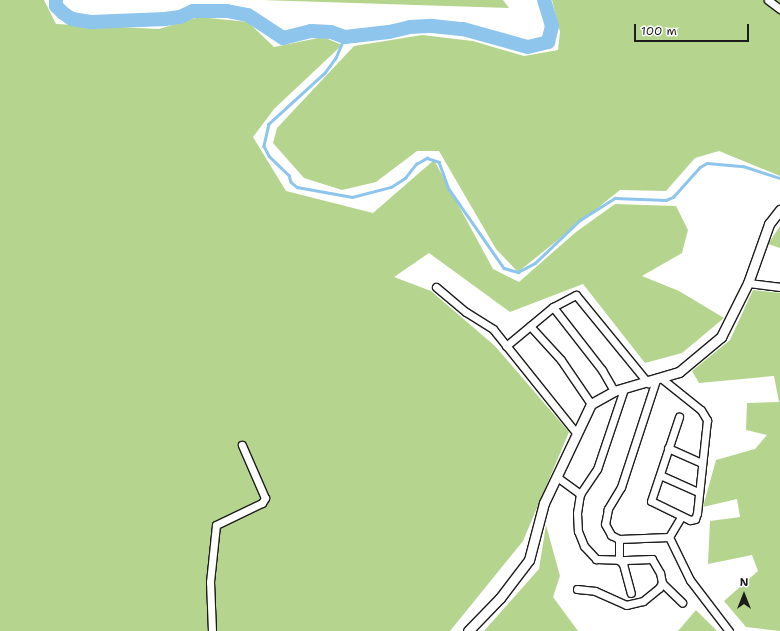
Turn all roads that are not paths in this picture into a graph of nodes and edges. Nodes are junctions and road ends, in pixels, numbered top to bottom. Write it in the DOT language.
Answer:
graph roads {
  1 [pos="768,0"];
  2 [pos="780,9"];
  3 [pos="780,210"];
  4 [pos="748,283"];
  5 [pos="436,287"];
  6 [pos="780,287"];
  7 [pos="553,307"];
  8 [pos="530,326"];
  9 [pos="506,346"];
  10 [pos="655,380"];
  11 [pos="624,389"];
  12 [pos="614,391"];
  13 [pos="591,404"];
  14 [pos="679,417"];
  15 [pos="577,434"];
  16 [pos="242,445"];
  17 [pos="668,448"];
  18 [pos="701,463"];
  19 [pos="660,475"];
  20 [pos="557,477"];
  21 [pos="698,492"];
  22 [pos="580,494"];
  23 [pos="681,517"];
  24 [pos="669,537"];
  25 [pos="619,539"];
  26 [pos="619,560"];
  27 [pos="662,583"];
  28 [pos="577,589"];
  29 [pos="631,593"];
  30 [pos="682,602"];
  31 [pos="212,631"];
  32 [pos="468,631"];
  33 [pos="729,631"];
  1 -- 2 [label="street"];
  3 -- 4 [label="street"];
  4 -- 6 [label="street"];
  4 -- 10 [label="street"];
  5 -- 9 [label="street"];
  7 -- 8 [label="street"];
  7 -- 10 [label="street"];
  7 -- 12 [label="street"];
  8 -- 9 [label="street"];
  8 -- 13 [label="street"];
  9 -- 15 [label="street"];
  10 -- 11 [label="street"];
  10 -- 18 [label="street"];
  10 -- 25 [label="street"];
  11 -- 12 [label="street"];
  11 -- 22 [label="street"];
  12 -- 13 [label="street"];
  13 -- 15 [label="street"];
  14 -- 17 [label="street"];
  15 -- 20 [label="street"];
  16 -- 31 [label="street"];
  17 -- 18 [label="street"];
  17 -- 19 [label="street"];
  18 -- 21 [label="street"];
  19 -- 21 [label="street"];
  19 -- 23 [label="street"];
  20 -- 22 [label="street"];
  20 -- 32 [label="street"];
  21 -- 23 [label="street"];
  22 -- 26 [label="street"];
  23 -- 24 [label="street"];
  24 -- 25 [label="street"];
  24 -- 33 [label="street"];
  25 -- 26 [label="street"];
  26 -- 27 [label="street"];
  26 -- 29 [label="street"];
  27 -- 28 [label="street"];
  27 -- 30 [label="street"];
}
